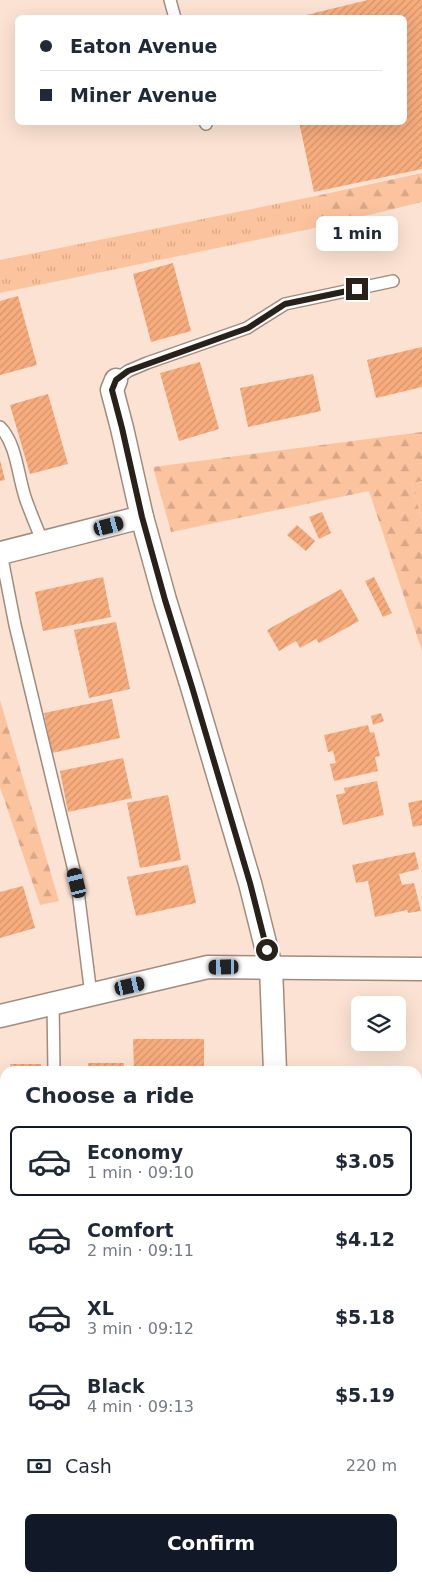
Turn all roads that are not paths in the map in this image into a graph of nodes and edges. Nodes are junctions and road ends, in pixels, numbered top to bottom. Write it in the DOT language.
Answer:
graph roads {
  1 [pos="170,0"];
  2 [pos="174,15"];
  3 [pos="394,281"];
  4 [pos="116,380"];
  5 [pos="0,427"];
  6 [pos="142,517"];
  7 [pos="43,543"];
  8 [pos="1,553"];
  9 [pos="271,967"];
  10 [pos="422,969"];
  11 [pos="91,995"];
  12 [pos="53,1004"];
  13 [pos="0,1016"];
  14 [pos="54,1066"];
  15 [pos="275,1066"];
  1 -- 2 [label="lane"];
  3 -- 4 [label="lane"];
  4 -- 6 [label="street"];
  5 -- 7 [label="lane"];
  6 -- 7 [label="street"];
  6 -- 9 [label="street"];
  7 -- 8 [label="street"];
  8 -- 11 [label="lane"];
  9 -- 10 [label="street"];
  9 -- 11 [label="street"];
  9 -- 15 [label="street"];
  11 -- 12 [label="street"];
  12 -- 13 [label="street"];
  12 -- 14 [label="lane"];
}
